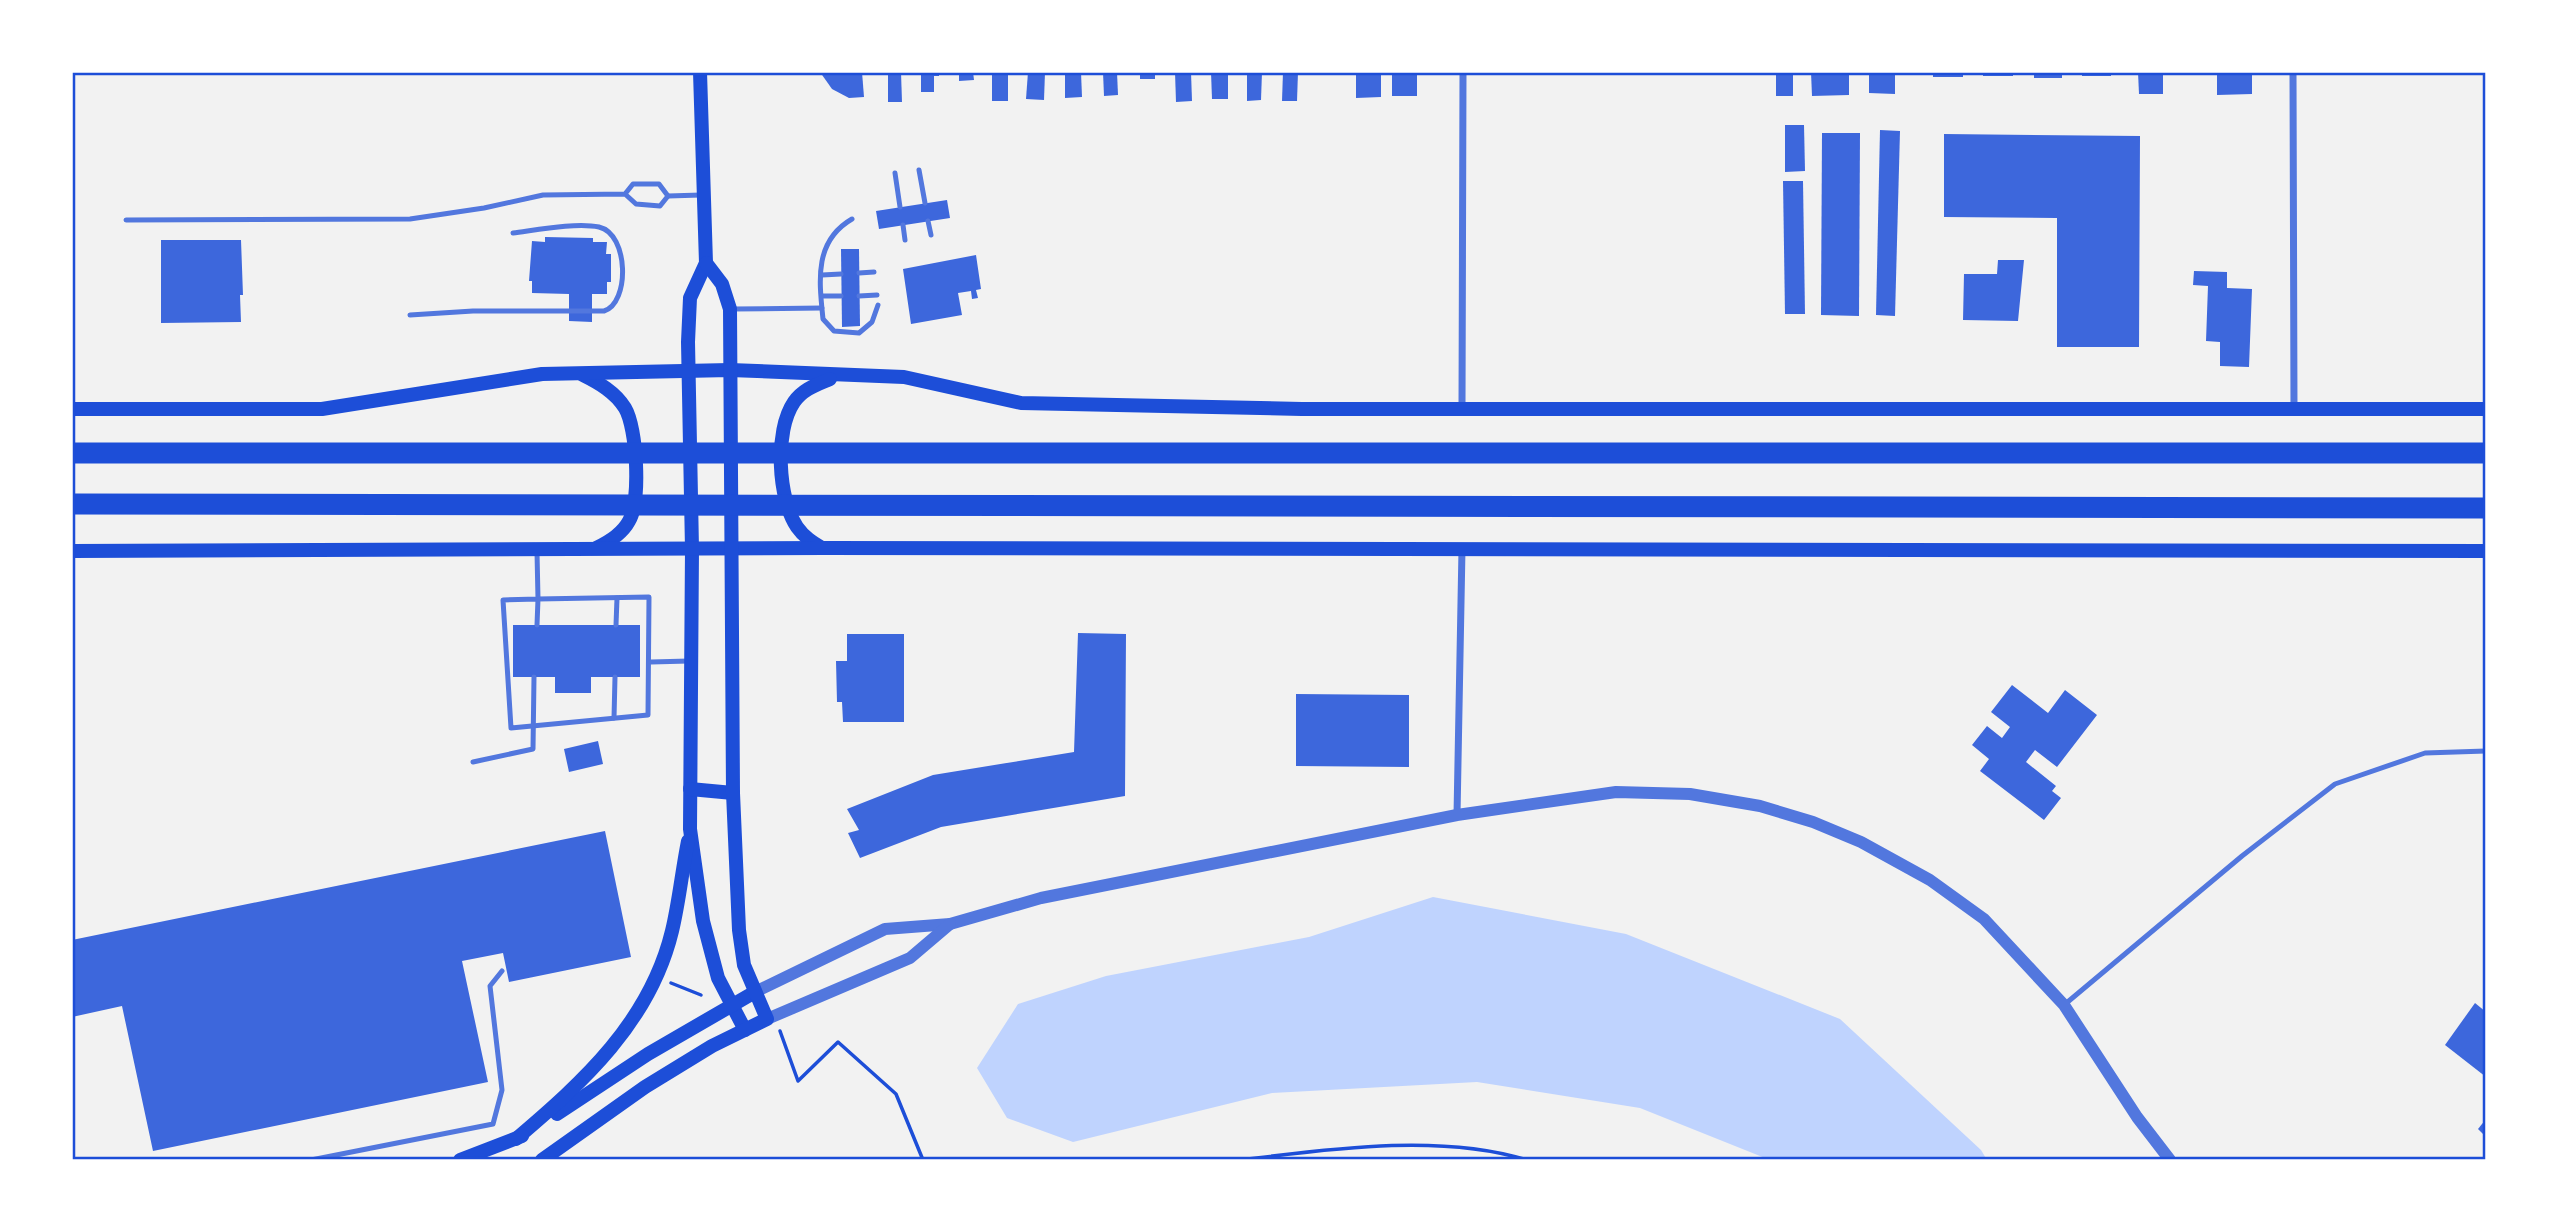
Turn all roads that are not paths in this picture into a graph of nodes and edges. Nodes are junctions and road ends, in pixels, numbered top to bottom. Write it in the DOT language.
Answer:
graph roads {
  1 [pos="700,72"];
  2 [pos="1463,72"];
  3 [pos="2293,72"];
  4 [pos="919,170"];
  5 [pos="895,173"];
  6 [pos="625,194"];
  7 [pos="701,195"];
  8 [pos="668,196"];
  9 [pos="925,203"];
  10 [pos="900,207"];
  11 [pos="852,219"];
  12 [pos="126,220"];
  13 [pos="929,221"];
  14 [pos="903,225"];
  15 [pos="513,233"];
  16 [pos="931,235"];
  17 [pos="905,240"];
  18 [pos="706,263"];
  19 [pos="874,272"];
  20 [pos="859,273"];
  21 [pos="841,274"];
  22 [pos="822,275"];
  23 [pos="877,295"];
  24 [pos="822,296"];
  25 [pos="841,296"];
  26 [pos="859,296"];
  27 [pos="878,305"];
  28 [pos="822,308"];
  29 [pos="730,309"];
  30 [pos="410,315"];
  31 [pos="730,370"];
  32 [pos="687,372"];
  33 [pos="579,373"];
  34 [pos="834,377"];
  35 [pos="1462,408"];
  36 [pos="2294,408"];
  37 [pos="2486,408"];
  38 [pos="72,409"];
  39 [pos="2486,442"];
  40 [pos="72,453"];
  41 [pos="2420,453"];
  42 [pos="2486,453"];
  43 [pos="72,504"];
  44 [pos="110,505"];
  45 [pos="2486,508"];
  46 [pos="72,516"];
  47 [pos="594,548"];
  48 [pos="824,548"];
  49 [pos="537,549"];
  50 [pos="692,550"];
  51 [pos="730,550"];
  52 [pos="1462,550"];
  53 [pos="72,551"];
  54 [pos="2486,551"];
  55 [pos="617,598"];
  56 [pos="538,599"];
  57 [pos="537,625"];
  58 [pos="615,625"];
  59 [pos="691,661"];
  60 [pos="651,662"];
  61 [pos="534,677"];
  62 [pos="615,677"];
  63 [pos="614,718"];
  64 [pos="532,725"];
  65 [pos="2486,751"];
  66 [pos="472,762"];
  67 [pos="690,789"];
  68 [pos="733,793"];
  69 [pos="1457,815"];
  70 [pos="690,829"];
  71 [pos="950,924"];
  72 [pos="502,971"];
  73 [pos="755,992"];
  74 [pos="731,1005"];
  75 [pos="2064,1005"];
  76 [pos="771,1018"];
  77 [pos="745,1030"];
  78 [pos="516,1139"];
  79 [pos="311,1160"];
  80 [pos="460,1160"];
  81 [pos="542,1160"];
  82 [pos="2170,1160"];
  1 -- 7 [label="main road"];
  2 -- 35 [label="street"];
  3 -- 36 [label="street"];
  4 -- 9 [label="lane"];
  5 -- 10 [label="lane"];
  6 -- 8 [label="lane"];
  6 -- 8 [label="lane"];
  6 -- 12 [label="lane"];
  7 -- 8 [label="lane"];
  7 -- 18 [label="main road"];
  11 -- 22 [label="lane"];
  13 -- 16 [label="lane"];
  14 -- 17 [label="lane"];
  15 -- 30 [label="lane"];
  18 -- 29 [label="main road"];
  18 -- 32 [label="main road"];
  19 -- 20 [label="lane"];
  21 -- 22 [label="lane"];
  22 -- 24 [label="lane"];
  23 -- 26 [label="lane"];
  24 -- 25 [label="lane"];
  24 -- 28 [label="lane"];
  27 -- 28 [label="lane"];
  28 -- 29 [label="lane"];
  29 -- 31 [label="main road"];
  31 -- 32 [label="main road"];
  31 -- 34 [label="main road"];
  31 -- 51 [label="main road"];
  32 -- 33 [label="main road"];
  32 -- 50 [label="main road"];
  33 -- 38 [label="main road"];
  33 -- 47 [label="main road"];
  34 -- 35 [label="main road"];
  34 -- 48 [label="main road"];
  35 -- 36 [label="main road"];
  36 -- 37 [label="main road"];
  39 -- 41 [label="highway"];
  40 -- 41 [label="highway"];
  41 -- 42 [label="highway"];
  43 -- 44 [label="highway"];
  44 -- 45 [label="highway"];
  44 -- 46 [label="highway"];
  47 -- 49 [label="main road"];
  47 -- 50 [label="main road"];
  48 -- 51 [label="main road"];
  48 -- 52 [label="main road"];
  49 -- 53 [label="main road"];
  49 -- 56 [label="lane"];
  50 -- 51 [label="main road"];
  50 -- 59 [label="main road"];
  51 -- 68 [label="main road"];
  52 -- 54 [label="main road"];
  52 -- 69 [label="street"];
  55 -- 56 [label="lane"];
  55 -- 58 [label="lane"];
  55 -- 60 [label="lane"];
  56 -- 57 [label="lane"];
  56 -- 64 [label="lane"];
  59 -- 60 [label="lane"];
  59 -- 67 [label="main road"];
  60 -- 63 [label="lane"];
  61 -- 64 [label="lane"];
  62 -- 63 [label="lane"];
  63 -- 64 [label="lane"];
  64 -- 66 [label="lane"];
  65 -- 75 [label="lane"];
  67 -- 68 [label="main road"];
  67 -- 70 [label="main road"];
  68 -- 73 [label="main road"];
  69 -- 71 [label="street"];
  69 -- 75 [label="street"];
  70 -- 74 [label="main road"];
  70 -- 78 [label="main road"];
  71 -- 73 [label="street"];
  71 -- 76 [label="street"];
  72 -- 79 [label="lane"];
  73 -- 74 [label="main road"];
  73 -- 76 [label="main road"];
  74 -- 77 [label="main road"];
  74 -- 78 [label="main road"];
  75 -- 82 [label="street"];
  76 -- 77 [label="main road"];
  77 -- 81 [label="main road"];
  78 -- 80 [label="main road"];
}
